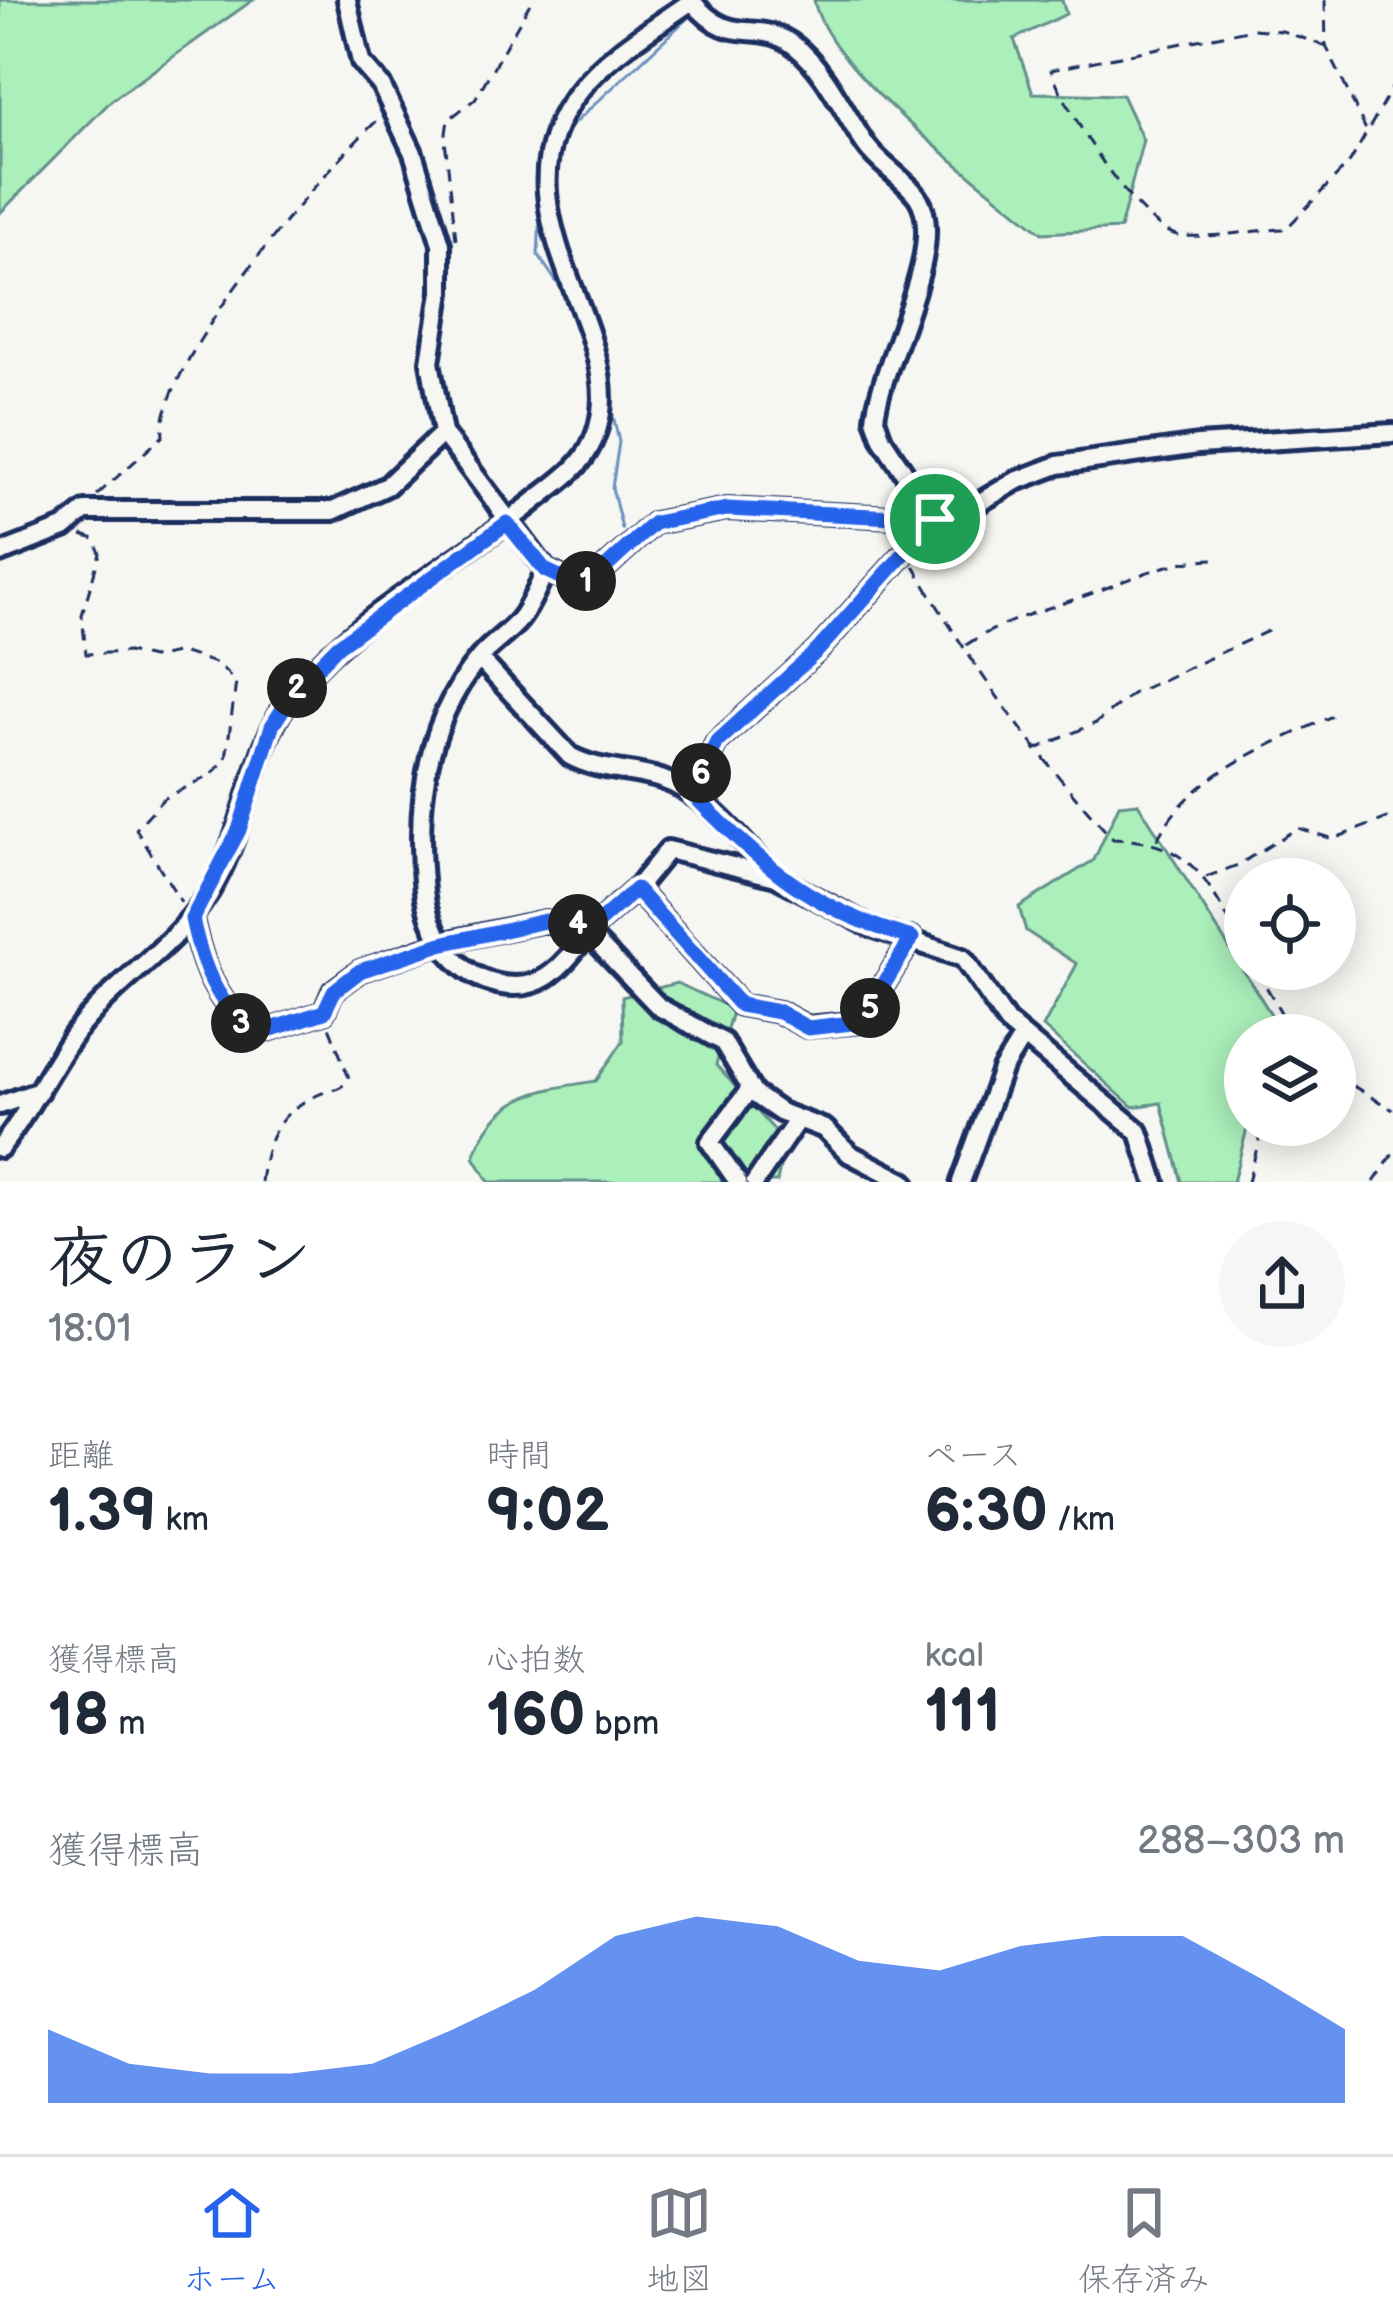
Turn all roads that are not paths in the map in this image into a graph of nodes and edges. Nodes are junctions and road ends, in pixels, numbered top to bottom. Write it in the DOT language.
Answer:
graph roads {
  1 [pos="347,0"];
  2 [pos="692,0"];
  3 [pos="443,433"];
  4 [pos="1393,433"];
  5 [pos="935,519"];
  6 [pos="507,523"];
  7 [pos="0,553"];
  8 [pos="545,570"];
  9 [pos="479,658"];
  10 [pos="692,794"];
  11 [pos="776,877"];
  12 [pos="636,889"];
  13 [pos="192,919"];
  14 [pos="590,930"];
  15 [pos="912,938"];
  16 [pos="441,944"];
  17 [pos="1023,1036"];
  18 [pos="750,1089"];
  19 [pos="40,1090"];
  20 [pos="0,1105"];
  21 [pos="798,1119"];
  22 [pos="0,1148"];
  23 [pos="738,1182"];
  24 [pos="755,1182"];
  25 [pos="904,1182"];
  26 [pos="962,1182"];
  27 [pos="1156,1182"];
  1 -- 3 [label="street"];
  2 -- 5 [label="street"];
  2 -- 6 [label="street"];
  3 -- 6 [label="street"];
  3 -- 7 [label="street"];
  4 -- 5 [label="street"];
  5 -- 8 [label="street"];
  5 -- 10 [label="street"];
  6 -- 8 [label="street"];
  6 -- 13 [label="street"];
  8 -- 9 [label="street"];
  9 -- 10 [label="street"];
  9 -- 16 [label="street"];
  10 -- 11 [label="street"];
  11 -- 12 [label="street"];
  11 -- 15 [label="street"];
  12 -- 14 [label="street"];
  12 -- 15 [label="street"];
  13 -- 16 [label="street"];
  13 -- 19 [label="street"];
  14 -- 16 [label="street"];
  14 -- 16 [label="street"];
  14 -- 18 [label="street"];
  15 -- 17 [label="street"];
  17 -- 26 [label="street"];
  17 -- 27 [label="street"];
  18 -- 21 [label="street"];
  18 -- 23 [label="street"];
  19 -- 20 [label="street"];
  19 -- 22 [label="street"];
  21 -- 24 [label="street"];
  21 -- 25 [label="street"];
}
